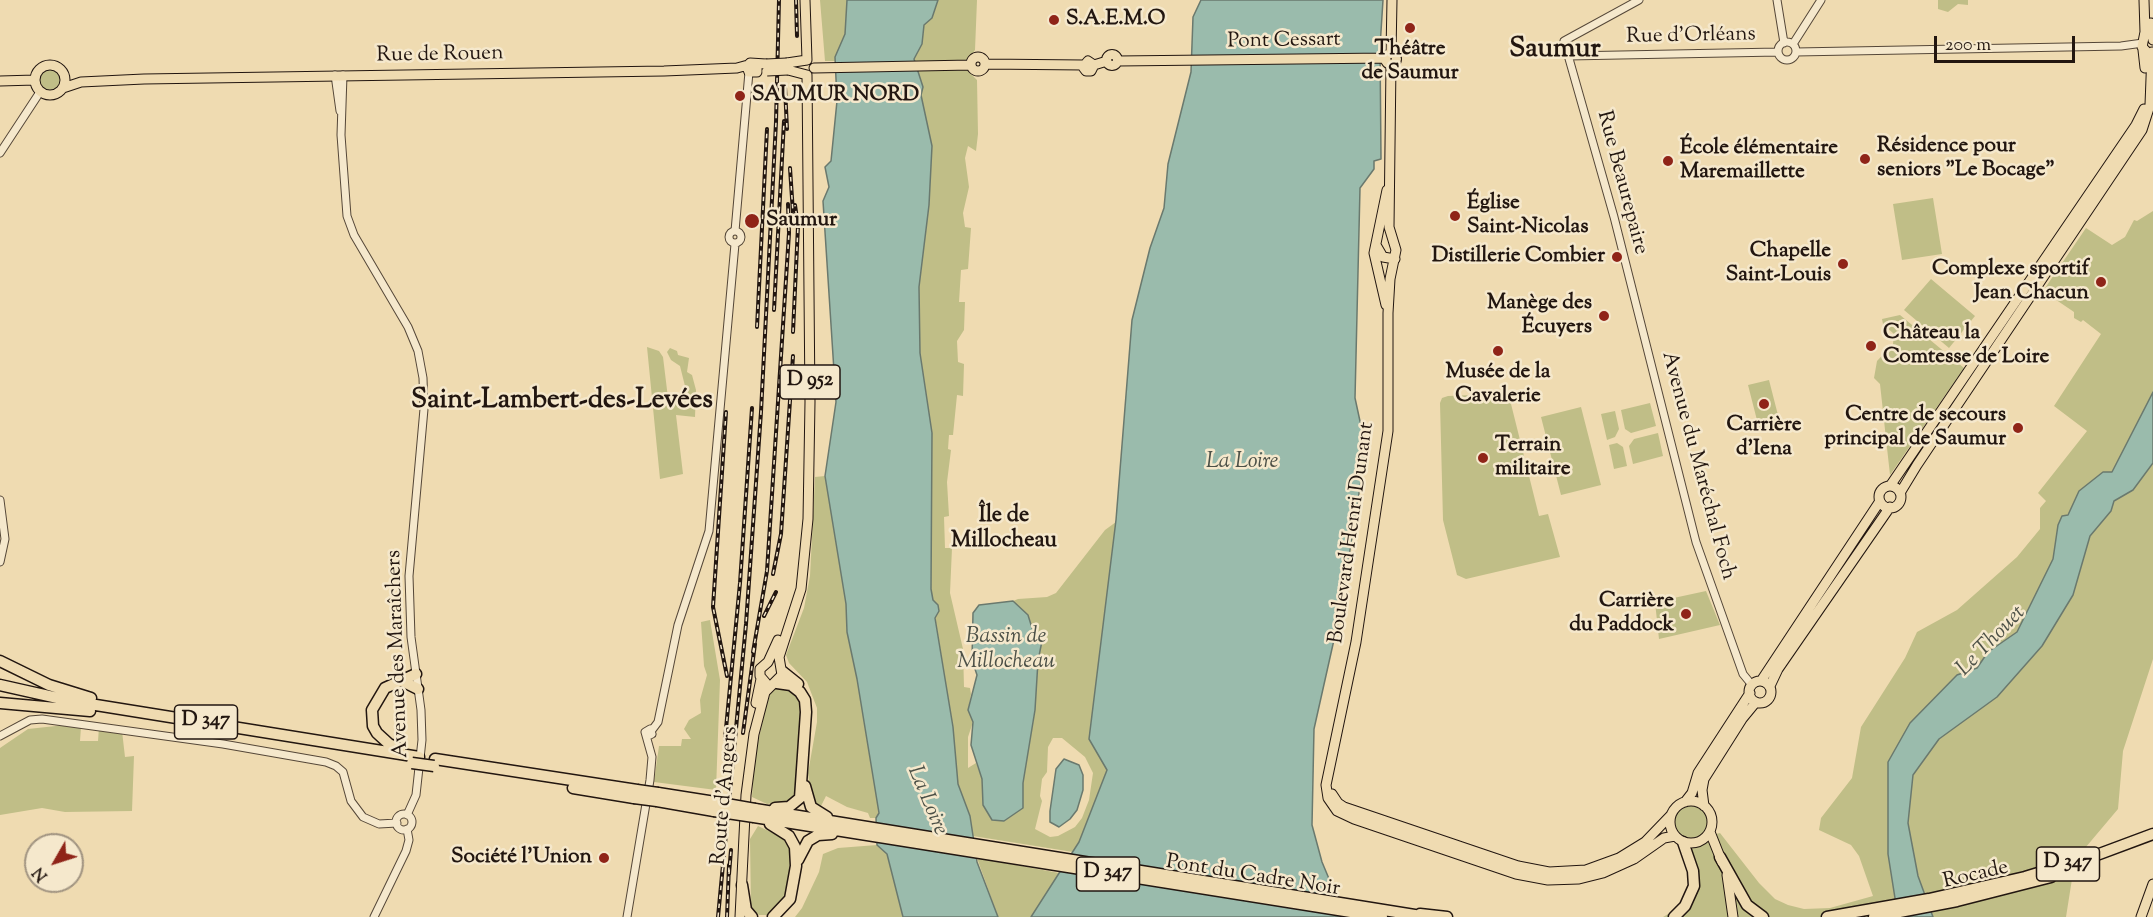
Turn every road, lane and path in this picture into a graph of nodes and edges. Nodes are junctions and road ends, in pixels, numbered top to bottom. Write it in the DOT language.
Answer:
graph roads {
  1 [pos="805,0"];
  2 [pos="1392,0"];
  3 [pos="1640,0"];
  4 [pos="1777,0"];
  5 [pos="1821,0"];
  6 [pos="2144,0"];
  7 [pos="2150,0"];
  8 [pos="1784,42"];
  9 [pos="2146,46"];
  10 [pos="1795,48"];
  11 [pos="1778,52"];
  12 [pos="1568,56"];
  13 [pos="1387,59"];
  14 [pos="1083,65"];
  15 [pos="808,68"];
  16 [pos="756,69"];
  17 [pos="64,75"];
  18 [pos="339,75"];
  19 [pos="144,79"];
  20 [pos="34,80"];
  21 [pos="0,81"];
  22 [pos="63,88"];
  23 [pos="40,92"];
  24 [pos="0,153"];
  25 [pos="1389,181"];
  26 [pos="1376,239"];
  27 [pos="1393,239"];
  28 [pos="1383,256"];
  29 [pos="1395,259"];
  30 [pos="1388,314"];
  31 [pos="1640,320"];
  32 [pos="1890,486"];
  33 [pos="1900,493"];
  34 [pos="0,500"];
  35 [pos="1880,501"];
  36 [pos="1890,507"];
  37 [pos="807,537"];
  38 [pos="0,562"];
  39 [pos="0,661"];
  40 [pos="768,662"];
  41 [pos="416,674"];
  42 [pos="778,676"];
  43 [pos="761,679"];
  44 [pos="404,682"];
  45 [pos="0,685"];
  46 [pos="1754,686"];
  47 [pos="1770,686"];
  48 [pos="418,689"];
  49 [pos="0,692"];
  50 [pos="1756,702"];
  51 [pos="0,703"];
  52 [pos="125,709"];
  53 [pos="90,711"];
  54 [pos="0,736"];
  55 [pos="1334,755"];
  56 [pos="414,757"];
  57 [pos="654,800"];
  58 [pos="1685,802"];
  59 [pos="1704,806"];
  60 [pos="714,807"];
  61 [pos="408,815"];
  62 [pos="1671,815"];
  63 [pos="754,816"];
  64 [pos="835,822"];
  65 [pos="397,823"];
  66 [pos="407,829"];
  67 [pos="853,832"];
  68 [pos="1710,832"];
  69 [pos="2153,834"];
  70 [pos="1679,839"];
  71 [pos="1699,842"];
  72 [pos="2153,842"];
  73 [pos="1720,857"];
  74 [pos="796,866"];
  75 [pos="2153,884"];
  76 [pos="742,885"];
  77 [pos="1982,891"];
  78 [pos="1386,914"];
  79 [pos="1876,914"];
  80 [pos="374,917"];
  81 [pos="627,917"];
  82 [pos="734,917"];
  83 [pos="740,917"];
  84 [pos="752,917"];
  85 [pos="773,917"];
  86 [pos="1427,917"];
  87 [pos="1447,917"];
  88 [pos="1674,917"];
  89 [pos="1732,917"];
  90 [pos="1763,917"];
  91 [pos="1827,917"];
  92 [pos="2141,917"];
  1 -- 15 [label="main road, D 952"];
  2 -- 13 [label="main road"];
  3 -- 12 [label="street, Rue Beaurepaire"];
  4 -- 8 [label="street"];
  5 -- 10 [label="street"];
  6 -- 9 [label="main road"];
  7 -- 9 [label="main road"];
  8 -- 10 [label="street"];
  8 -- 11 [label="street"];
  9 -- 10 [label="street"];
  9 -- 32 [label="main road"];
  9 -- 33 [label="main road"];
  10 -- 11 [label="street"];
  11 -- 12 [label="street, Rue d'Orléans"];
  12 -- 31 [label="street, Rue Beaurepaire"];
  13 -- 14 [label="main road, Pont Cessart"];
  13 -- 25 [label="main road"];
  14 -- 15 [label="main road, Rue de Rouen"];
  15 -- 16 [label="main road, Rue de Rouen, bridge"];
  15 -- 37 [label="main road, Route d'Angers / D 952"];
  16 -- 18 [label="main road, Rue de Rouen"];
  16 -- 57 [label="street"];
  17 -- 19 [label="main road, Rue de Rouen"];
  17 -- 20 [label="main road"];
  17 -- 22 [label="main road"];
  18 -- 19 [label="main road, Rue de Rouen"];
  18 -- 41 [label="street, Avenue des Maraîchers"];
  19 -- 22 [label="main road, Rue de Rouen"];
  20 -- 21 [label="main road"];
  20 -- 23 [label="main road"];
  22 -- 23 [label="main road"];
  23 -- 24 [label="street"];
  25 -- 26 [label="main road"];
  25 -- 27 [label="main road"];
  26 -- 27 [label="main road"];
  26 -- 28 [label="main road"];
  26 -- 30 [label="main road"];
  27 -- 28 [label="main road"];
  27 -- 29 [label="main road"];
  28 -- 29 [label="main road"];
  29 -- 30 [label="main road"];
  30 -- 55 [label="main road, Boulevard Henri Dunant"];
  31 -- 46 [label="street, Avenue du Maréchal Foch"];
  32 -- 33 [label="main road"];
  32 -- 35 [label="main road"];
  33 -- 36 [label="main road"];
  34 -- 38 [label="street"];
  35 -- 36 [label="main road"];
  35 -- 46 [label="main road"];
  36 -- 47 [label="main road"];
  37 -- 40 [label="main road, Route d'Angers / D 952"];
  37 -- 42 [label="main road, Route d'Angers / D 952"];
  39 -- 52 [label="highway"];
  40 -- 42 [label="main road"];
  40 -- 43 [label="main road, Route d'Angers"];
  41 -- 44 [label="highway"];
  41 -- 48 [label="street, Avenue des Maraîchers"];
  42 -- 43 [label="main road"];
  42 -- 63 [label="highway"];
  42 -- 64 [label="highway"];
  42 -- 76 [label="main road, Route d'Angers / D 952"];
  43 -- 82 [label="main road, Route d'Angers"];
  44 -- 48 [label="highway"];
  44 -- 56 [label="highway"];
  45 -- 52 [label="highway, D 347"];
  46 -- 47 [label="main road"];
  46 -- 50 [label="main road"];
  46 -- 58 [label="main road"];
  47 -- 50 [label="main road"];
  48 -- 61 [label="street, Avenue des Maraîchers"];
  49 -- 53 [label="highway, D 347"];
  50 -- 59 [label="main road"];
  51 -- 53 [label="highway"];
  52 -- 56 [label="highway, D 347"];
  53 -- 56 [label="highway, D 347"];
  54 -- 65 [label="street"];
  55 -- 62 [label="main road"];
  55 -- 70 [label="main road"];
  56 -- 57 [label="highway, D 347, bridge"];
  57 -- 60 [label="highway, D 347"];
  57 -- 81 [label="street"];
  58 -- 59 [label="main road"];
  58 -- 62 [label="main road"];
  59 -- 68 [label="main road"];
  60 -- 63 [label="highway, D 347, bridge"];
  60 -- 63 [label="highway, D 347, bridge"];
  61 -- 65 [label="street"];
  61 -- 66 [label="street"];
  62 -- 70 [label="main road"];
  63 -- 64 [label="highway, D 347"];
  63 -- 67 [label="highway, D 347"];
  63 -- 74 [label="highway"];
  64 -- 67 [label="highway, D 347"];
  65 -- 66 [label="street"];
  66 -- 80 [label="street"];
  67 -- 74 [label="highway"];
  67 -- 78 [label="highway, Pont du Cadre Noir / D 347"];
  68 -- 71 [label="main road"];
  68 -- 73 [label="main road"];
  69 -- 77 [label="highway, D 347"];
  70 -- 71 [label="main road"];
  70 -- 88 [label="highway"];
  71 -- 89 [label="main road"];
  72 -- 77 [label="highway, Rocade / D 347"];
  73 -- 89 [label="main road"];
  73 -- 90 [label="highway"];
  74 -- 85 [label="highway"];
  75 -- 92 [label="main road"];
  76 -- 83 [label="main road, Route d'Angers / D 952"];
  76 -- 84 [label="highway"];
  77 -- 79 [label="highway, Rocade / D 347"];
  78 -- 86 [label="highway, D 347"];
  78 -- 87 [label="highway"];
  79 -- 91 [label="highway, D 347"];
}
